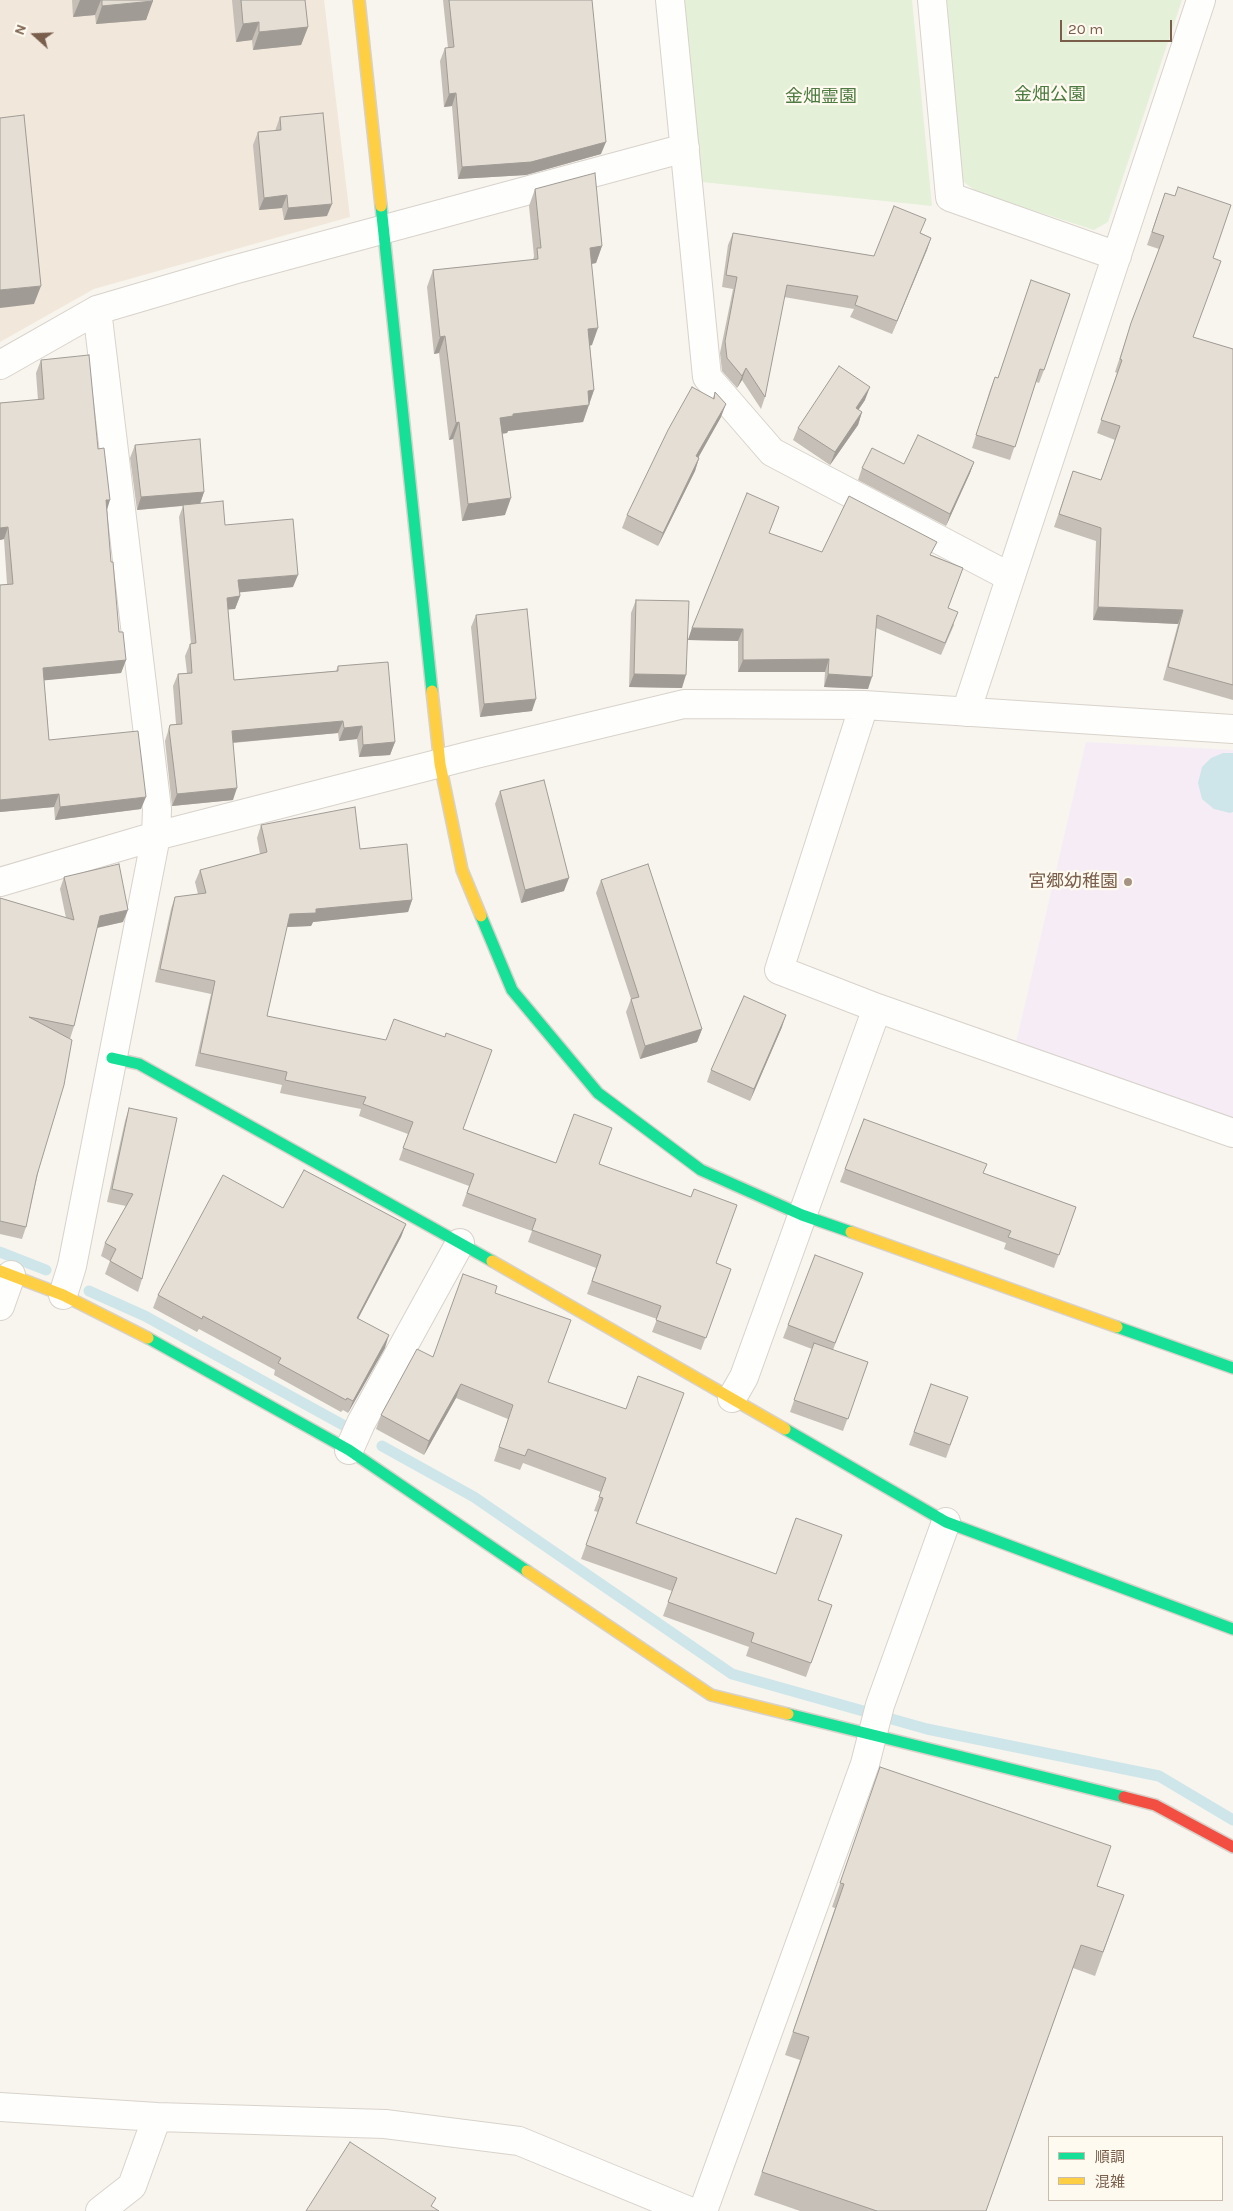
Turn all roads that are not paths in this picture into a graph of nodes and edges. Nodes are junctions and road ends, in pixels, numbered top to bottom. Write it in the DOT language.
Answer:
graph roads {
  1 [pos="359,0"];
  2 [pos="670,0"];
  3 [pos="932,0"];
  4 [pos="1201,0"];
  5 [pos="685,148"];
  6 [pos="383,230"];
  7 [pos="1117,256"];
  8 [pos="97,310"];
  9 [pos="0,365"];
  10 [pos="1010,577"];
  11 [pos="864,704"];
  12 [pos="966,712"];
  13 [pos="1233,729"];
  14 [pos="440,764"];
  15 [pos="156,836"];
  16 [pos="0,882"];
  17 [pos="877,1008"];
  18 [pos="112,1058"];
  19 [pos="1233,1133"];
  20 [pos="802,1215"];
  21 [pos="460,1243"];
  22 [pos="6,1273"];
  23 [pos="63,1295"];
  24 [pos="0,1306"];
  25 [pos="1233,1368"];
  26 [pos="732,1398"];
  27 [pos="350,1450"];
  28 [pos="946,1522"];
  29 [pos="1233,1630"];
  30 [pos="872,1736"];
  31 [pos="1233,1847"];
  32 [pos="0,2107"];
  33 [pos="157,2117"];
  34 [pos="100,2211"];
  35 [pos="689,2211"];
  36 [pos="703,2211"];
  1 -- 6 [label="street"];
  2 -- 5 [label="street"];
  3 -- 7 [label="street"];
  4 -- 7 [label="street"];
  5 -- 6 [label="street"];
  5 -- 10 [label="street"];
  6 -- 8 [label="street"];
  6 -- 14 [label="street"];
  7 -- 10 [label="street"];
  8 -- 9 [label="street"];
  8 -- 15 [label="street"];
  10 -- 12 [label="street"];
  11 -- 12 [label="street"];
  11 -- 14 [label="street"];
  11 -- 17 [label="street"];
  12 -- 13 [label="street"];
  14 -- 15 [label="street"];
  14 -- 20 [label="street"];
  15 -- 16 [label="street"];
  15 -- 18 [label="street"];
  17 -- 19 [label="street"];
  17 -- 20 [label="street"];
  18 -- 21 [label="street"];
  18 -- 23 [label="street"];
  20 -- 25 [label="street"];
  20 -- 26 [label="street"];
  21 -- 26 [label="street"];
  21 -- 27 [label="street"];
  22 -- 23 [label="street"];
  22 -- 24 [label="street"];
  23 -- 27 [label="street"];
  26 -- 28 [label="street"];
  27 -- 30 [label="street"];
  28 -- 29 [label="street"];
  28 -- 30 [label="street"];
  30 -- 31 [label="street"];
  30 -- 36 [label="street"];
  32 -- 33 [label="street"];
  33 -- 34 [label="street"];
  33 -- 35 [label="street"];
}
